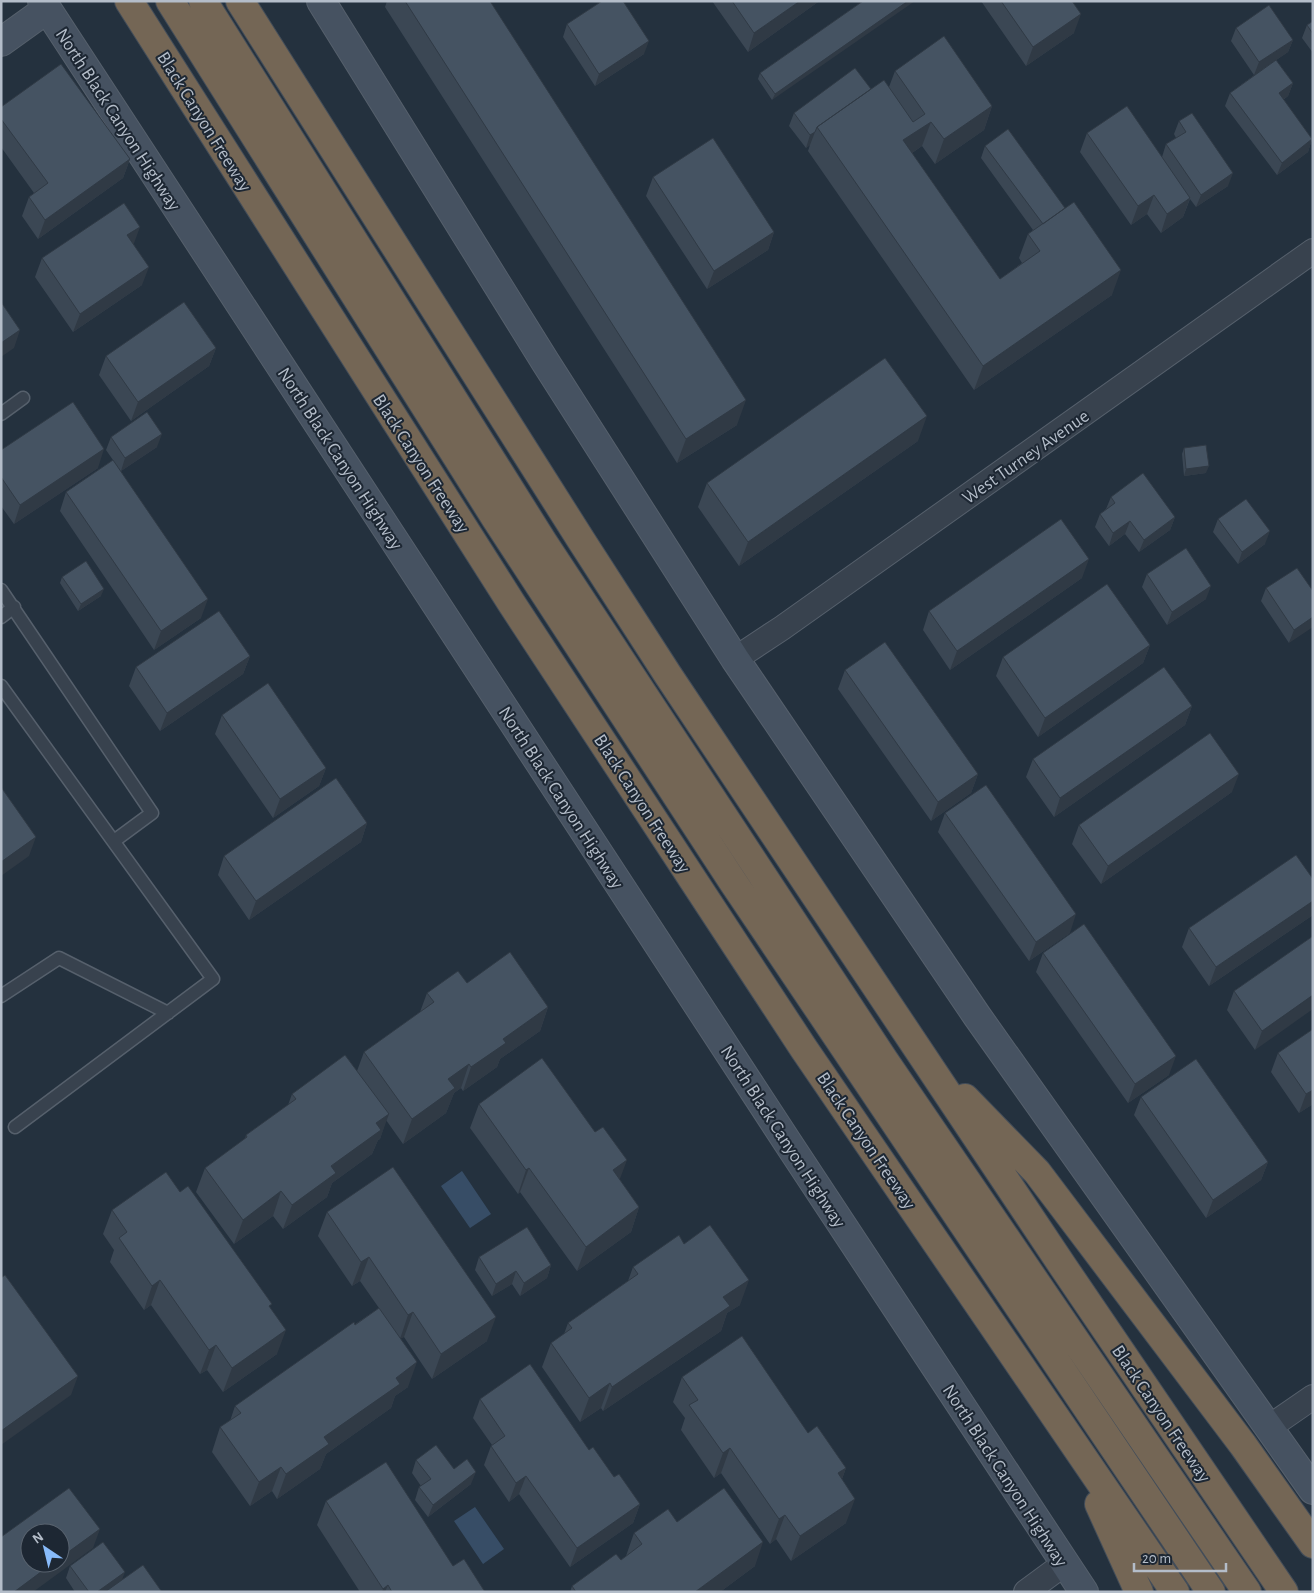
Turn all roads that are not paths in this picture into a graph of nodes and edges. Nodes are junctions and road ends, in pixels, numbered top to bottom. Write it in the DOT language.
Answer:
graph roads {
  1 [pos="129,1"];
  2 [pos="170,1"];
  3 [pos="203,1"];
  4 [pos="240,1"];
  5 [pos="321,1"];
  6 [pos="45,5"];
  7 [pos="1,42"];
  8 [pos="1313,251"];
  9 [pos="23,398"];
  10 [pos="1,414"];
  11 [pos="1,590"];
  12 [pos="14,607"];
  13 [pos="1,617"];
  14 [pos="735,658"];
  15 [pos="1,686"];
  16 [pos="114,841"];
  17 [pos="1,996"];
  18 [pos="168,1014"];
  19 [pos="916,1047"];
  20 [pos="14,1127"];
  21 [pos="1313,1397"];
  22 [pos="1268,1428"];
  23 [pos="1069,1439"];
  24 [pos="1313,1490"];
  25 [pos="1313,1544"];
  26 [pos="1064,1564"];
  27 [pos="1026,1592"];
  28 [pos="1084,1592"];
  29 [pos="1139,1592"];
  30 [pos="1175,1592"];
  31 [pos="1211,1592"];
  32 [pos="1247,1592"];
  33 [pos="1284,1592"];
  1 -- 23 [label="highway, Black Canyon Freeway"];
  2 -- 31 [label="highway"];
  3 -- 32 [label="highway"];
  4 -- 19 [label="highway, Black Canyon Freeway"];
  5 -- 14 [label="main road"];
  6 -- 7 [label="main road"];
  6 -- 26 [label="main road, North Black Canyon Highway"];
  8 -- 14 [label="street, West Turney Avenue"];
  9 -- 10 [label="lane"];
  11 -- 12 [label="lane"];
  12 -- 13 [label="lane"];
  12 -- 16 [label="lane"];
  14 -- 22 [label="main road"];
  15 -- 16 [label="lane"];
  16 -- 18 [label="lane"];
  17 -- 18 [label="lane"];
  18 -- 20 [label="lane"];
  19 -- 25 [label="highway"];
  19 -- 33 [label="highway, Black Canyon Freeway"];
  21 -- 22 [label="street"];
  22 -- 24 [label="main road"];
  23 -- 29 [label="highway"];
  23 -- 30 [label="highway, Black Canyon Freeway"];
  26 -- 27 [label="street"];
  26 -- 28 [label="main road, North Black Canyon Highway"];
}
